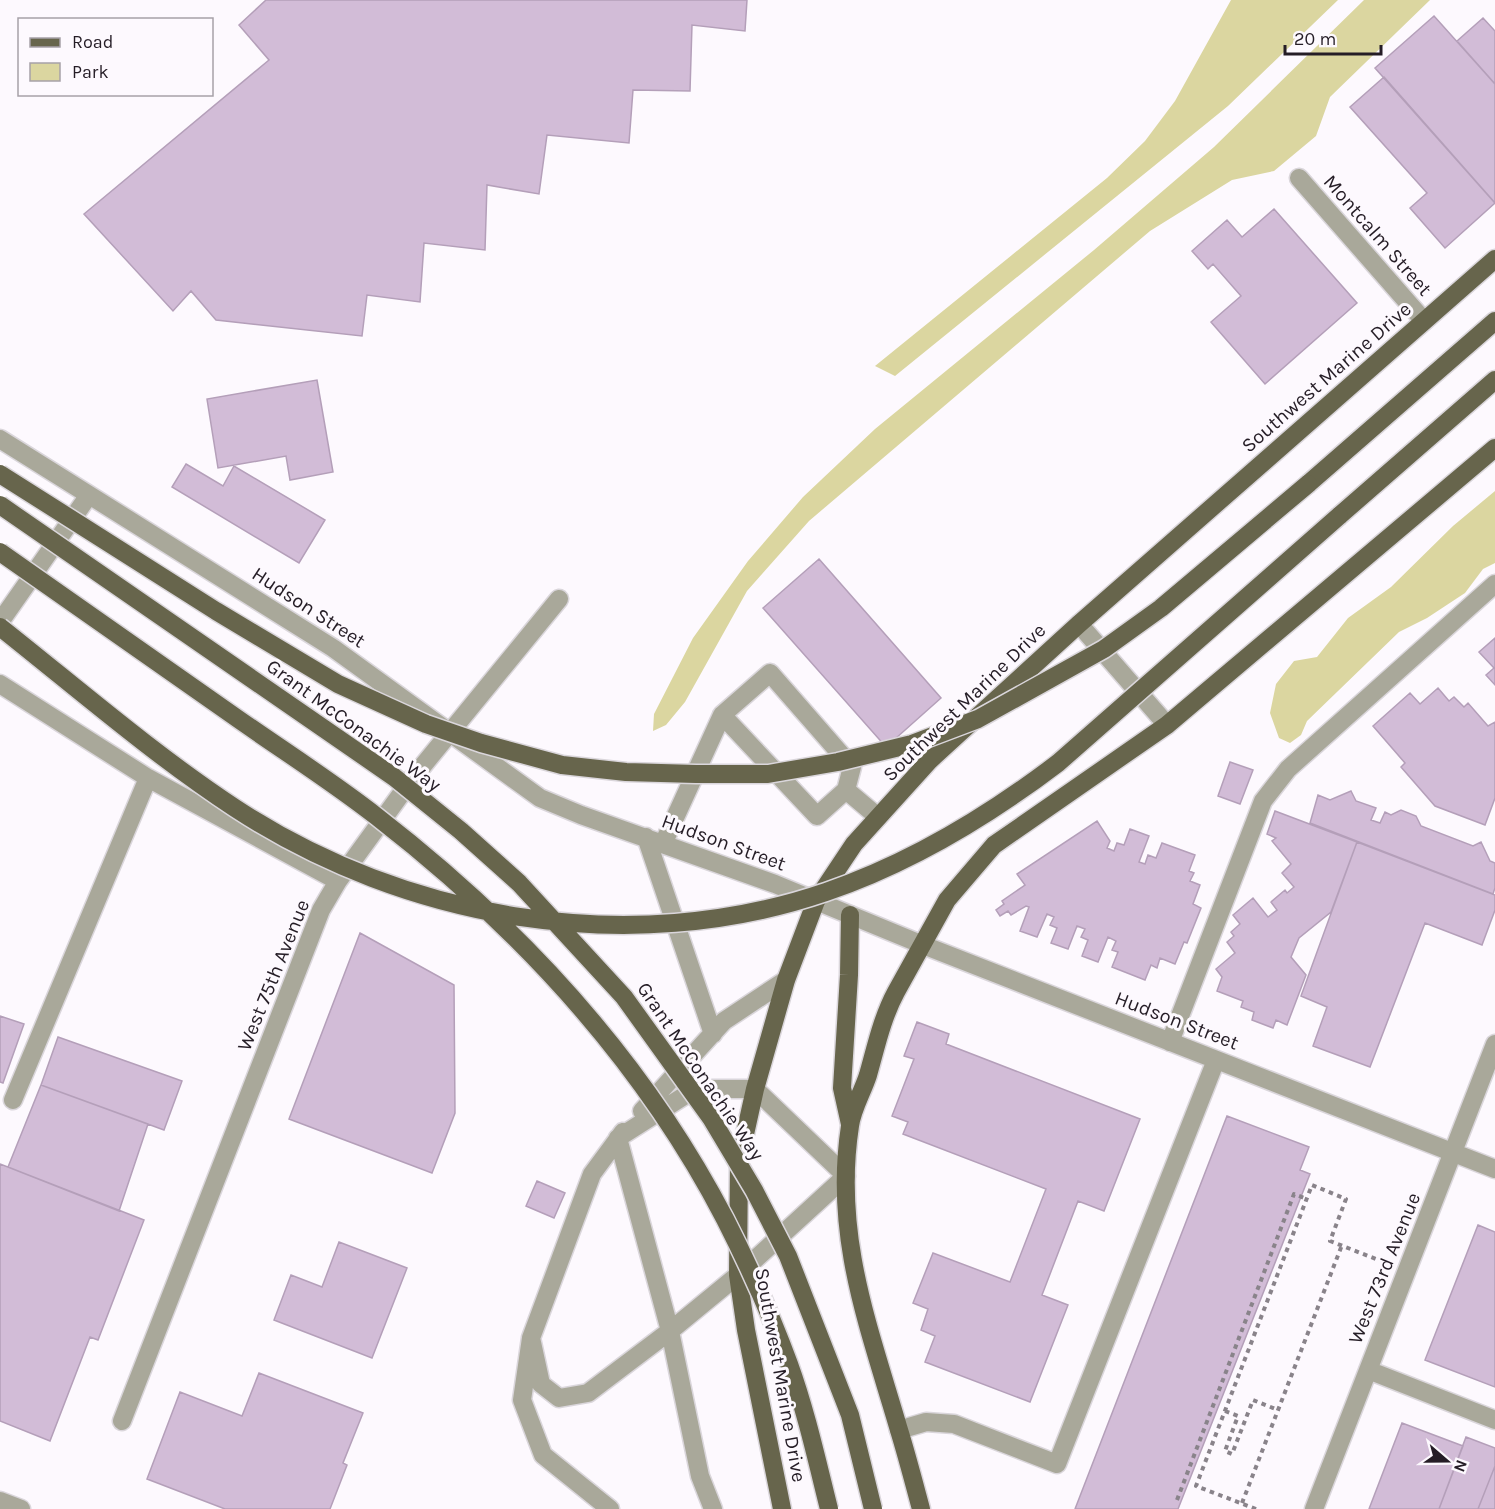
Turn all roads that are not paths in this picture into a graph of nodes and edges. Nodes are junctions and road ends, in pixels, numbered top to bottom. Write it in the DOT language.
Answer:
graph roads {
  1 [pos="1299,178"];
  2 [pos="1495,259"];
  3 [pos="1424,321"];
  4 [pos="1495,321"];
  5 [pos="1495,380"];
  6 [pos="0,439"];
  7 [pos="1495,448"];
  8 [pos="0,474"];
  9 [pos="89,495"];
  10 [pos="0,505"];
  11 [pos="0,552"];
  12 [pos="1495,584"];
  13 [pos="560,599"];
  14 [pos="1079,624"];
  15 [pos="0,625"];
  16 [pos="0,684"];
  17 [pos="722,715"];
  18 [pos="1167,725"];
  19 [pos="451,732"];
  20 [pos="148,778"];
  21 [pos="846,790"];
  22 [pos="878,817"];
  23 [pos="646,837"];
  24 [pos="663,844"];
  25 [pos="338,882"];
  26 [pos="816,901"];
  27 [pos="850,915"];
  28 [pos="923,945"];
  29 [pos="786,980"];
  30 [pos="714,1034"];
  31 [pos="1170,1042"];
  32 [pos="1495,1044"];
  33 [pos="1216,1060"];
  34 [pos="755,1089"];
  35 [pos="13,1100"];
  36 [pos="850,1124"];
  37 [pos="618,1138"];
  38 [pos="1453,1153"];
  39 [pos="1495,1169"];
  40 [pos="846,1176"];
  41 [pos="738,1275"];
  42 [pos="670,1331"];
  43 [pos="531,1338"];
  44 [pos="1368,1370"];
  45 [pos="1495,1420"];
  46 [pos="122,1421"];
  47 [pos="899,1430"];
  48 [pos="0,1501"];
  49 [pos="21,1509"];
  50 [pos="610,1509"];
  51 [pos="713,1509"];
  52 [pos="782,1509"];
  53 [pos="829,1509"];
  54 [pos="873,1509"];
  55 [pos="921,1509"];
  56 [pos="1314,1509"];
  1 -- 3 [label="street, Montcalm Street"];
  2 -- 3 [label="main road, Southwest Marine Drive"];
  3 -- 14 [label="main road, Southwest Marine Drive"];
  4 -- 8 [label="main road, bridge"];
  5 -- 15 [label="main road, bridge"];
  6 -- 9 [label="street, Hudson Street"];
  7 -- 18 [label="main road"];
  9 -- 15 [label="street"];
  9 -- 19 [label="street, Hudson Street"];
  10 -- 54 [label="main road, Grant McConachie Way, bridge"];
  11 -- 53 [label="main road, bridge"];
  12 -- 31 [label="street"];
  13 -- 19 [label="street, West 75th Avenue"];
  14 -- 18 [label="street"];
  14 -- 22 [label="main road, Southwest Marine Drive"];
  16 -- 20 [label="street"];
  17 -- 21 [label="street"];
  17 -- 21 [label="street"];
  17 -- 24 [label="street"];
  18 -- 28 [label="main road"];
  19 -- 23 [label="street, Hudson Street"];
  19 -- 25 [label="street, West 75th Avenue"];
  20 -- 25 [label="street"];
  20 -- 35 [label="street"];
  21 -- 22 [label="street"];
  22 -- 26 [label="main road, Southwest Marine Drive"];
  23 -- 24 [label="street, Hudson Street"];
  23 -- 30 [label="street"];
  24 -- 26 [label="street, Hudson Street"];
  25 -- 46 [label="street, West 75th Avenue"];
  26 -- 27 [label="street, Hudson Street"];
  26 -- 29 [label="main road, Southwest Marine Drive"];
  27 -- 28 [label="street, Hudson Street"];
  27 -- 36 [label="main road"];
  28 -- 31 [label="street, Hudson Street"];
  28 -- 36 [label="main road"];
  29 -- 30 [label="street"];
  29 -- 34 [label="main road, Southwest Marine Drive"];
  30 -- 37 [label="street"];
  31 -- 33 [label="street, Hudson Street"];
  32 -- 38 [label="street, West 73rd Avenue"];
  33 -- 38 [label="street, Hudson Street"];
  33 -- 47 [label="street"];
  34 -- 37 [label="street"];
  34 -- 40 [label="street"];
  34 -- 41 [label="main road, Southwest Marine Drive"];
  36 -- 40 [label="main road"];
  37 -- 42 [label="street"];
  37 -- 43 [label="street"];
  38 -- 39 [label="street, Hudson Street"];
  38 -- 44 [label="street, West 73rd Avenue"];
  40 -- 41 [label="street"];
  40 -- 47 [label="main road"];
  41 -- 42 [label="street"];
  41 -- 52 [label="main road, Southwest Marine Drive"];
  42 -- 43 [label="street"];
  42 -- 51 [label="street"];
  43 -- 50 [label="street"];
  44 -- 45 [label="street"];
  44 -- 56 [label="street, West 73rd Avenue"];
  47 -- 55 [label="main road"];
  48 -- 49 [label="street"];
}
